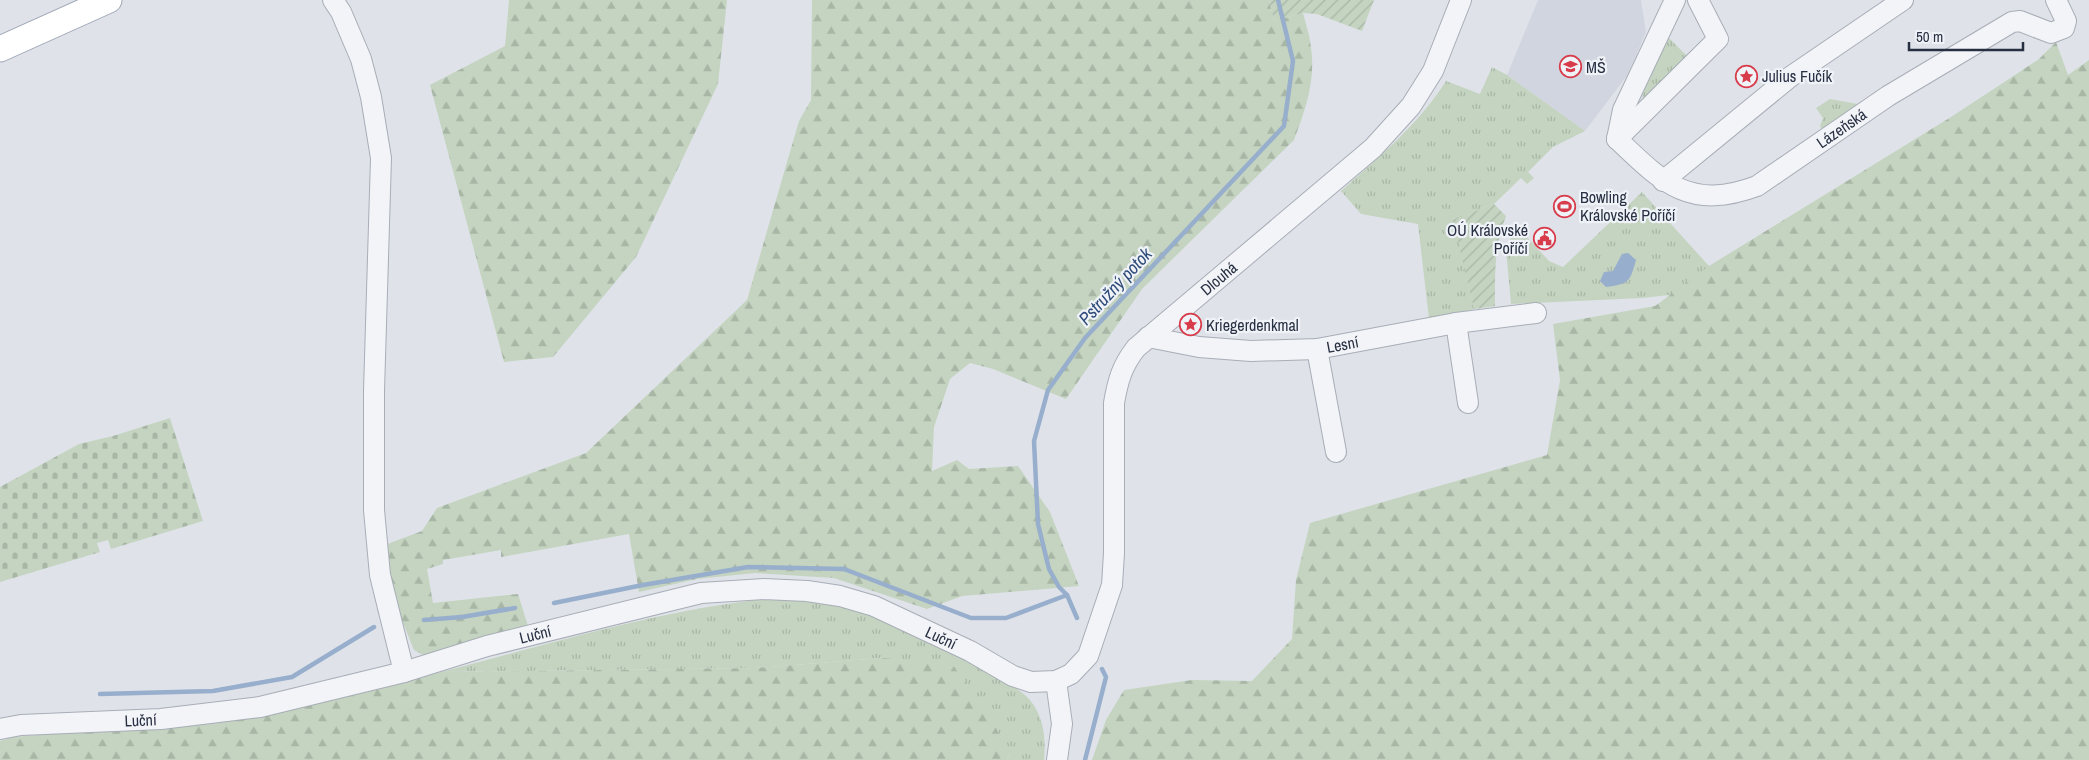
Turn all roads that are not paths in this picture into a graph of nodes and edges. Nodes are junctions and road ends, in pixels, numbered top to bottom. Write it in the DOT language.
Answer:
graph roads {
  1 [pos="109,0"];
  2 [pos="333,0"];
  3 [pos="1461,0"];
  4 [pos="1675,0"];
  5 [pos="1698,0"];
  6 [pos="1903,0"];
  7 [pos="2056,0"];
  8 [pos="0,49"];
  9 [pos="1617,139"];
  10 [pos="1663,181"];
  11 [pos="1536,313"];
  12 [pos="1456,322"];
  13 [pos="1148,337"];
  14 [pos="1318,349"];
  15 [pos="1468,403"];
  16 [pos="1336,452"];
  17 [pos="404,672"];
  18 [pos="1056,681"];
  19 [pos="0,729"];
  20 [pos="1057,760"];
  1 -- 8 [label="main road"];
  2 -- 17 [label="street"];
  3 -- 13 [label="street, Dlouhá"];
  4 -- 9 [label="street"];
  5 -- 9 [label="street"];
  6 -- 10 [label="street"];
  7 -- 10 [label="street, Lázeňská"];
  9 -- 10 [label="street, Lázeňská"];
  11 -- 12 [label="street, Lesní"];
  12 -- 14 [label="street, Lesní"];
  12 -- 15 [label="street"];
  13 -- 14 [label="street, Lesní"];
  13 -- 18 [label="street, Dlouhá"];
  14 -- 16 [label="street"];
  17 -- 18 [label="street, Luční"];
  17 -- 19 [label="street, Luční"];
  18 -- 20 [label="street"];
}
